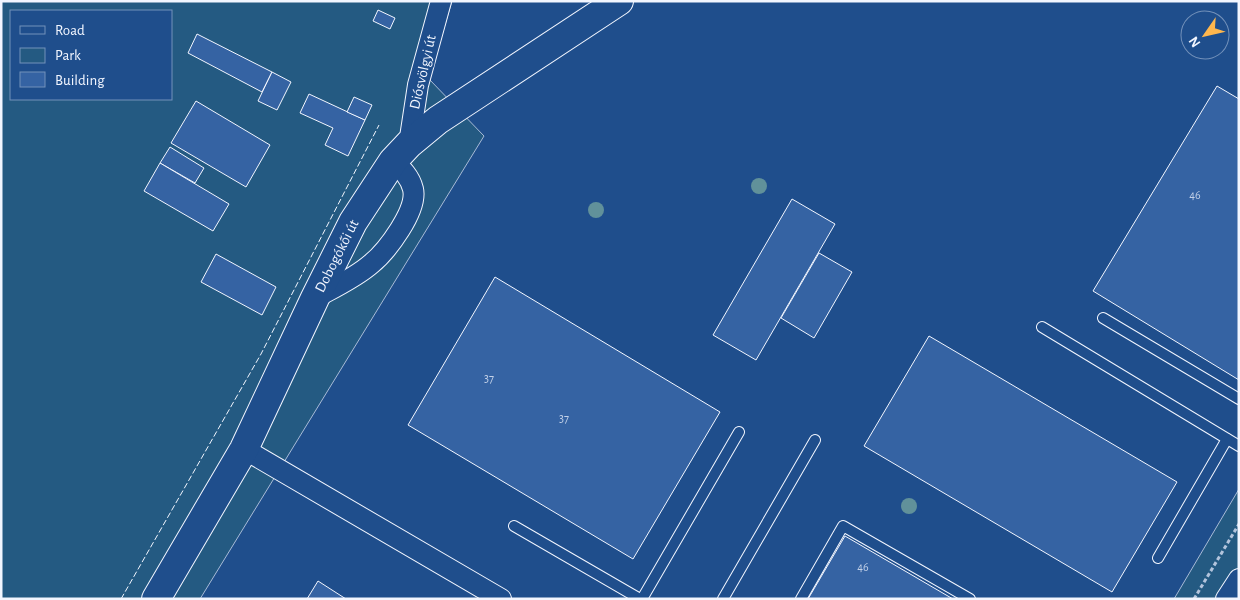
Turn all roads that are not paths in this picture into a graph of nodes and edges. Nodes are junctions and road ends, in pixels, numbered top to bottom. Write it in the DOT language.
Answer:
graph roads {
  1 [pos="441,1"];
  2 [pos="619,1"];
  3 [pos="401,152"];
  4 [pos="314,298"];
  5 [pos="1103,318"];
  6 [pos="1042,327"];
  7 [pos="1239,399"];
  8 [pos="740,432"];
  9 [pos="1227,439"];
  10 [pos="815,440"];
  11 [pos="1239,446"];
  12 [pos="244,449"];
  13 [pos="514,526"];
  14 [pos="1158,558"];
  15 [pos="1239,579"];
  16 [pos="156,599"];
  17 [pos="501,599"];
  18 [pos="641,599"];
  19 [pos="723,599"];
  20 [pos="801,599"];
  21 [pos="970,599"];
  22 [pos="1226,599"];
  1 -- 3 [label="street, Diósvölgyi út"];
  2 -- 3 [label="main road, Dobogókői út"];
  3 -- 4 [label="main road, Dobogókői út"];
  3 -- 4 [label="street"];
  4 -- 12 [label="main road, Dobogókői út"];
  5 -- 7 [label="lane"];
  6 -- 9 [label="lane"];
  8 -- 18 [label="lane"];
  9 -- 11 [label="lane"];
  9 -- 14 [label="lane"];
  10 -- 19 [label="lane"];
  12 -- 16 [label="main road, Dobogókői út"];
  12 -- 17 [label="street"];
  13 -- 18 [label="lane"];
  15 -- 22 [label="street"];
  20 -- 21 [label="lane"];
}
